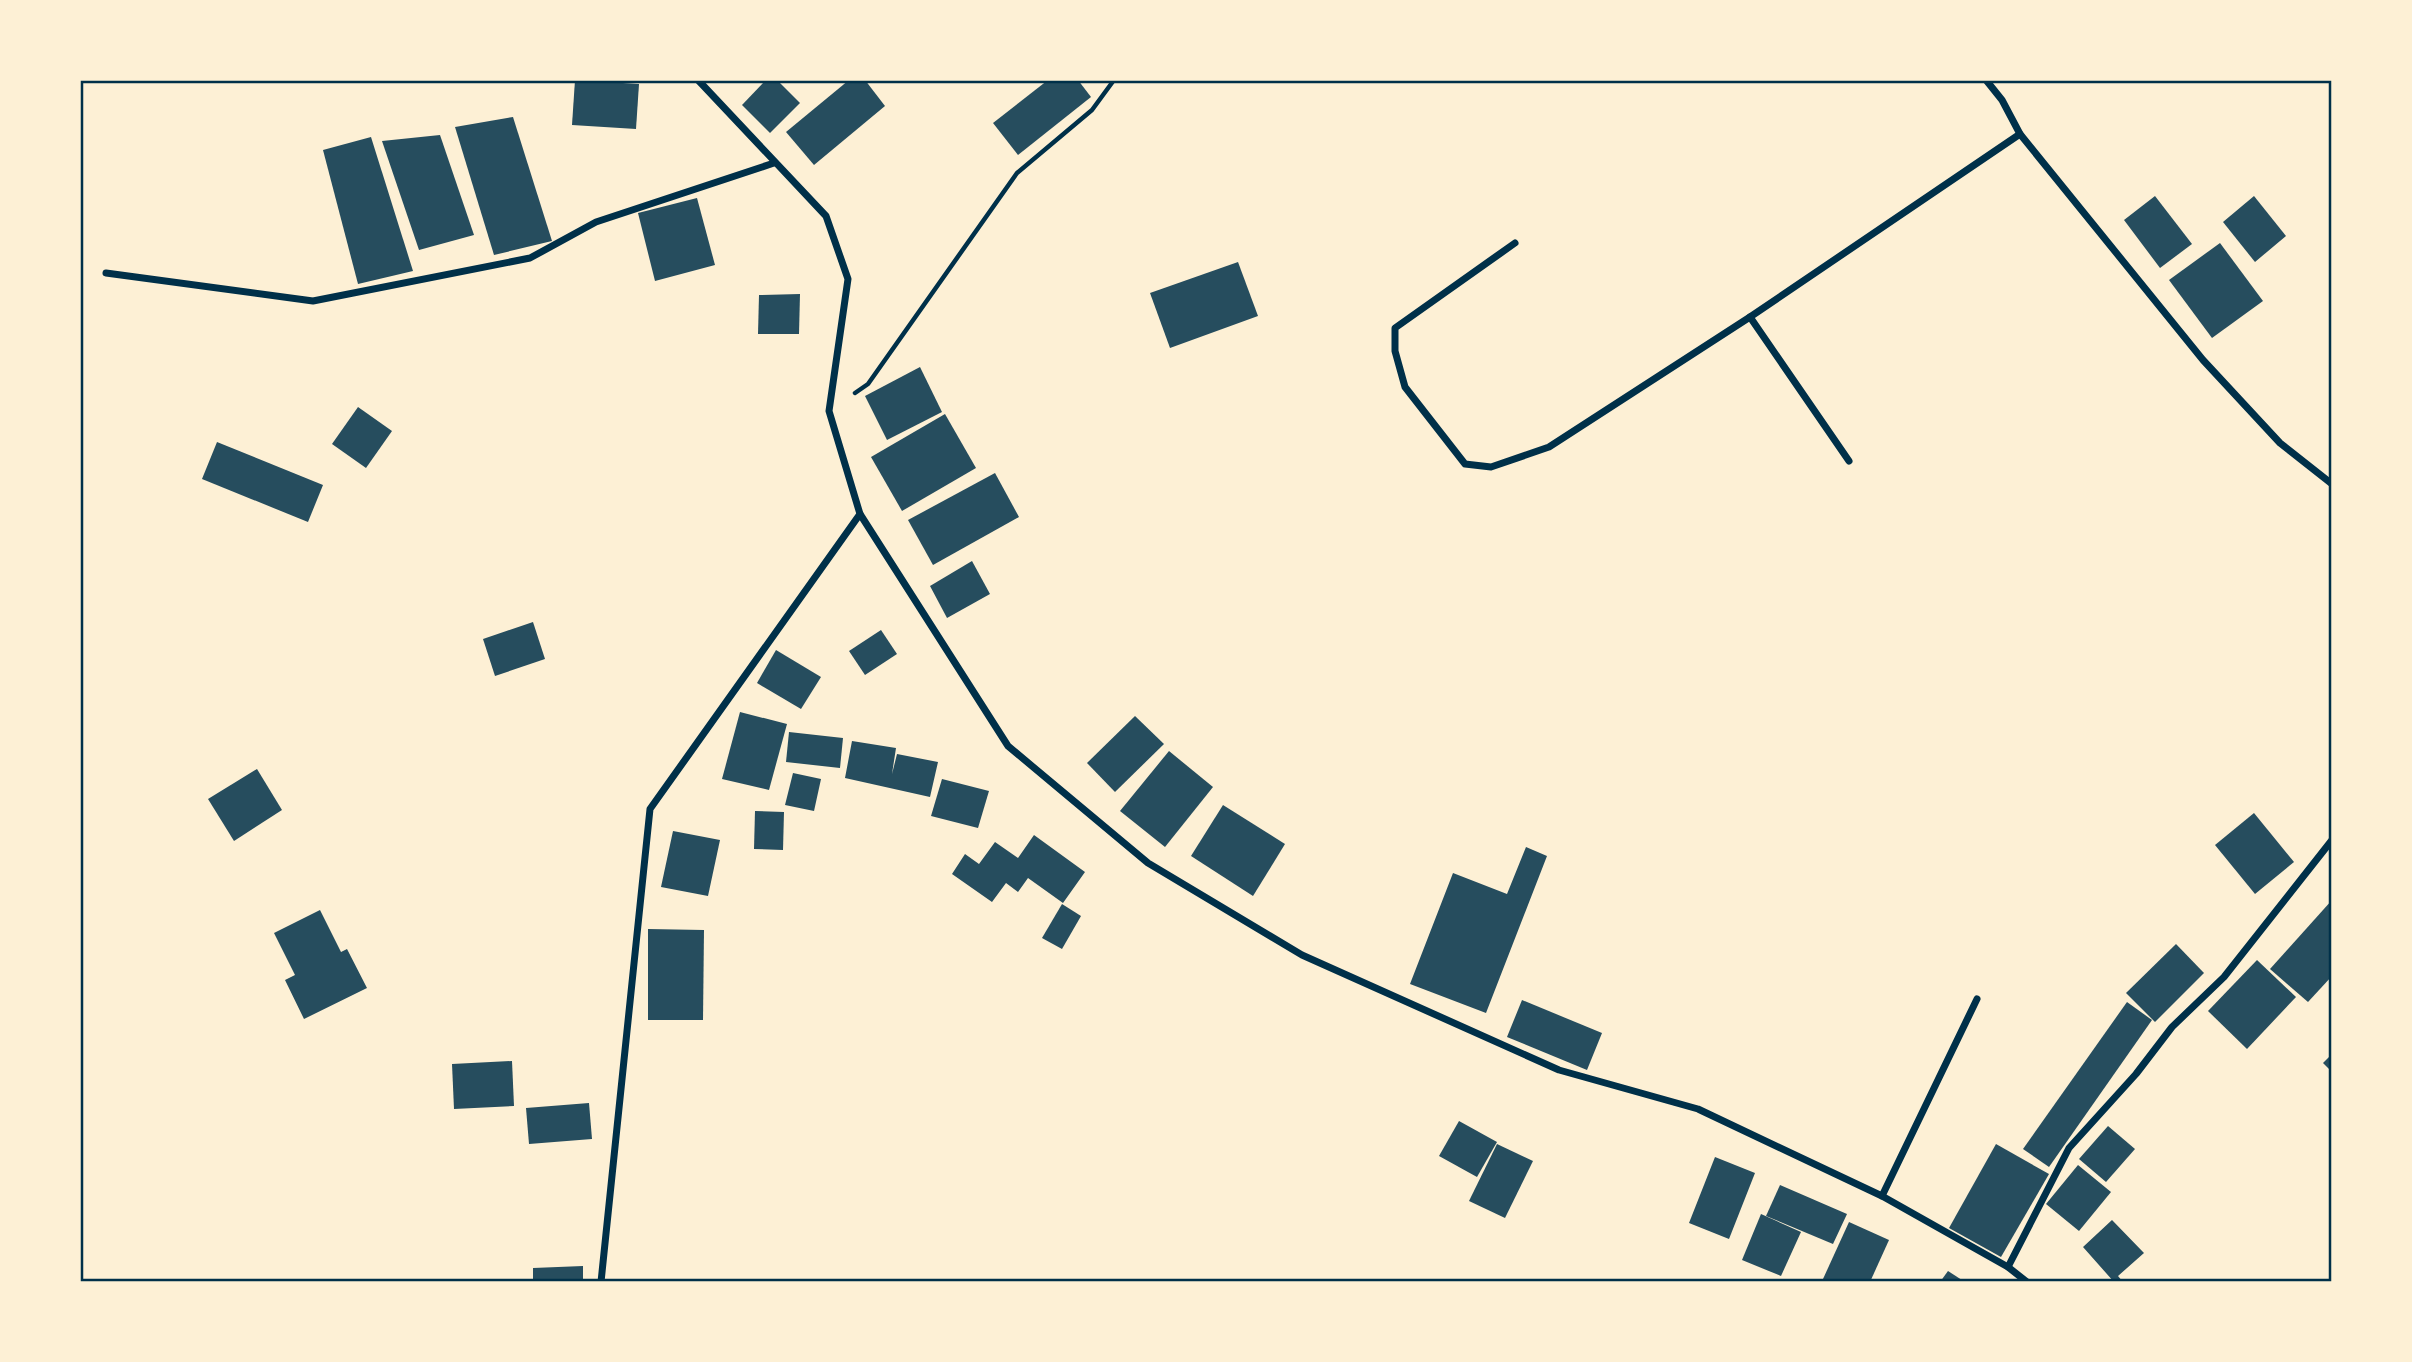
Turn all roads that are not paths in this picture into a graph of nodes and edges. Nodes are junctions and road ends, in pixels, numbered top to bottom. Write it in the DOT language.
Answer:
graph roads {
  1 [pos="698,80"];
  2 [pos="1986,80"];
  3 [pos="2020,134"];
  4 [pos="774,163"];
  5 [pos="1515,243"];
  6 [pos="106,273"];
  7 [pos="1750,317"];
  8 [pos="1849,461"];
  9 [pos="2332,484"];
  10 [pos="860,514"];
  11 [pos="2332,841"];
  12 [pos="1977,999"];
  13 [pos="1882,1196"];
  14 [pos="2008,1267"];
  15 [pos="601,1282"];
  16 [pos="2027,1282"];
  1 -- 4 [label="street"];
  2 -- 3 [label="street"];
  3 -- 7 [label="street"];
  3 -- 9 [label="street"];
  4 -- 6 [label="street"];
  4 -- 10 [label="street"];
  5 -- 7 [label="street"];
  7 -- 8 [label="street"];
  10 -- 13 [label="street"];
  10 -- 15 [label="street"];
  11 -- 14 [label="street"];
  12 -- 13 [label="street"];
  13 -- 14 [label="street"];
  14 -- 16 [label="street"];
}
